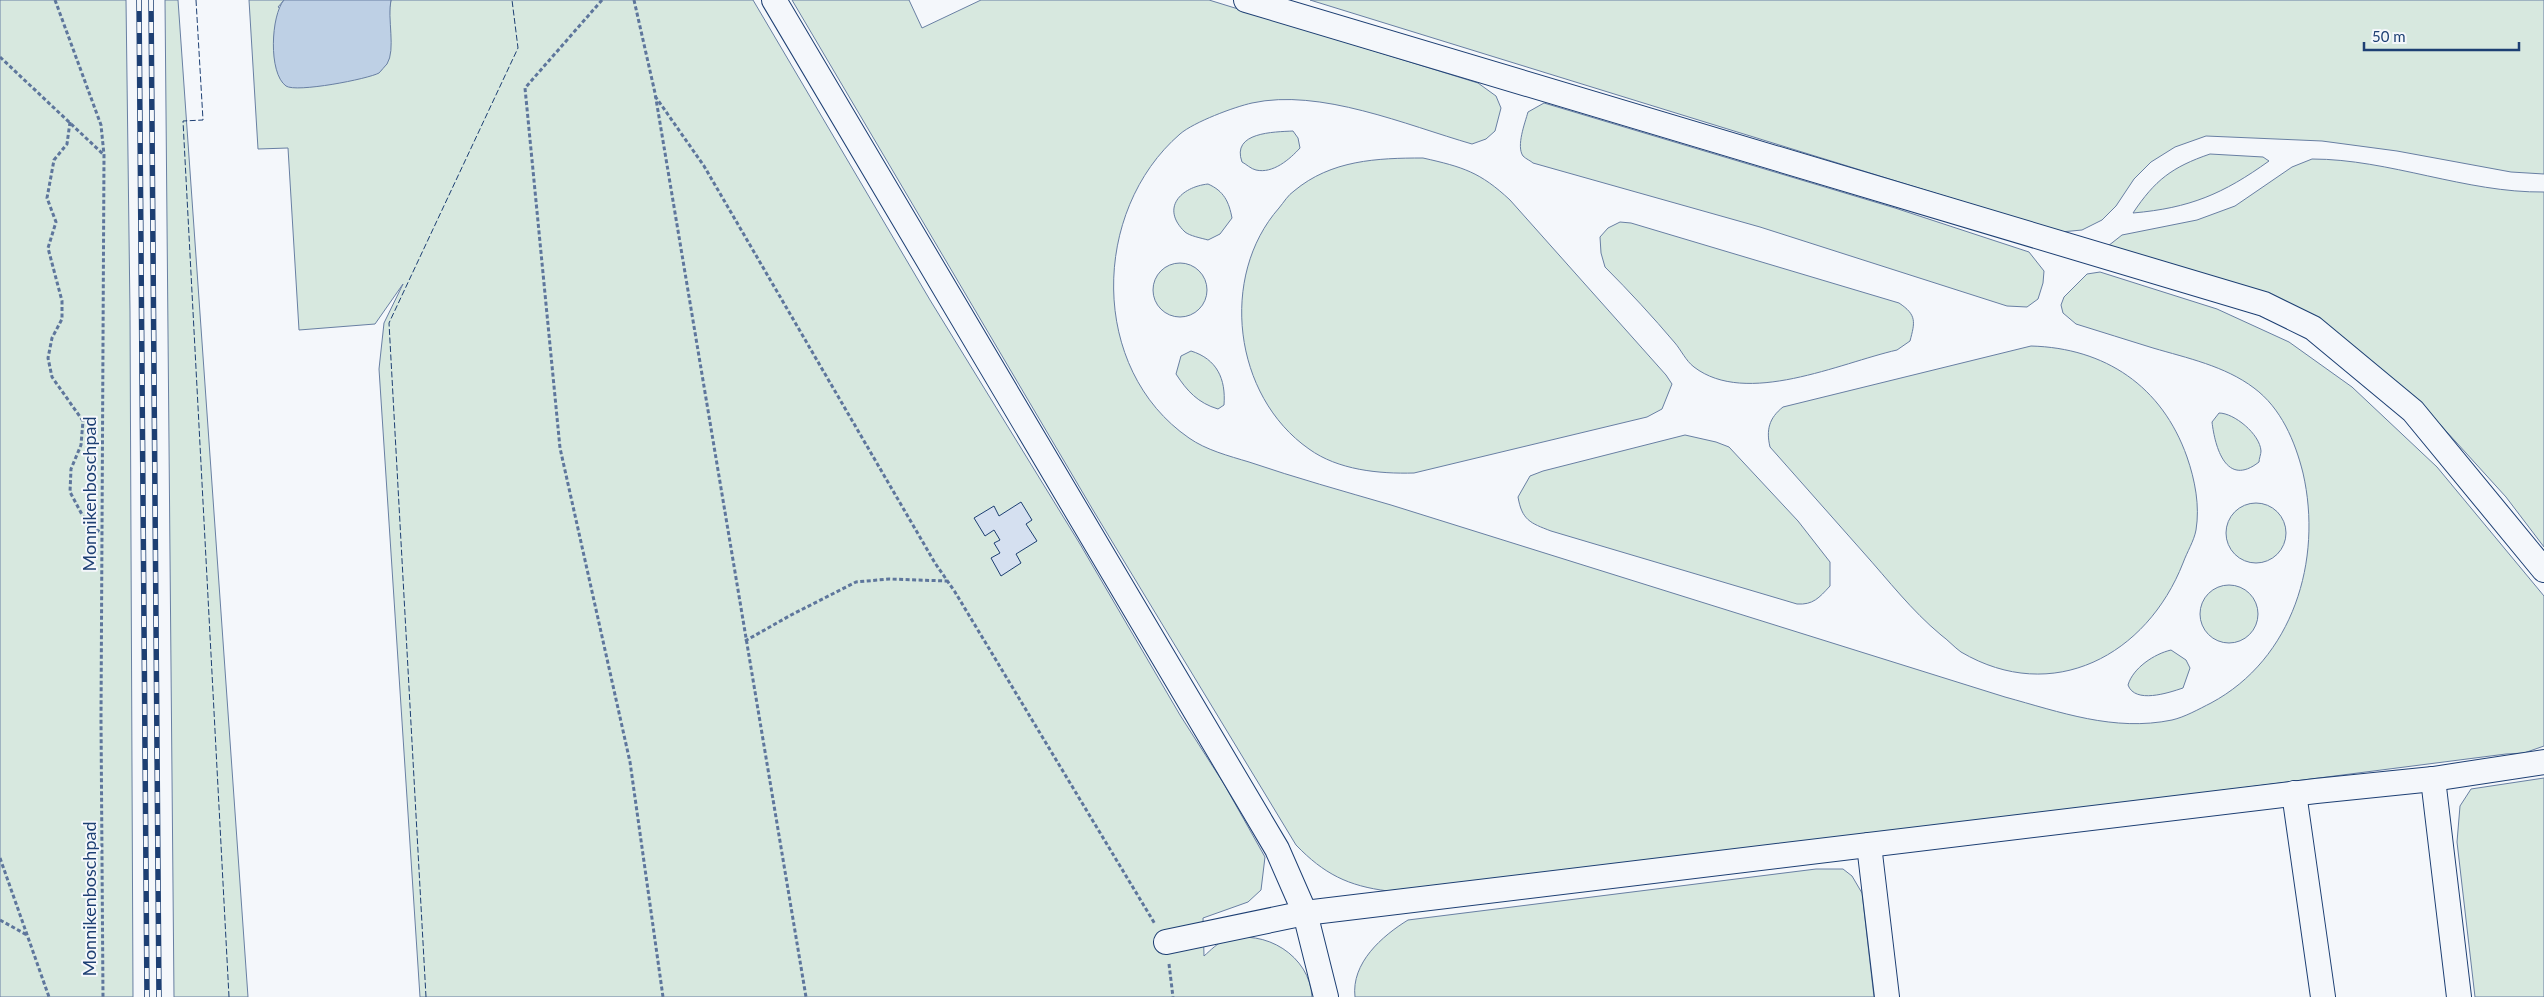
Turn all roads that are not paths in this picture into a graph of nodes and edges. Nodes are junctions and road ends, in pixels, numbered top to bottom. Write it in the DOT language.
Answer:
graph roads {
  1 [pos="774,0"];
  2 [pos="1246,0"];
  3 [pos="2544,570"];
  4 [pos="2544,762"];
  5 [pos="2433,779"];
  6 [pos="2294,793"];
  7 [pos="1869,845"];
  8 [pos="1305,913"];
  9 [pos="1166,942"];
  10 [pos="1326,997"];
  11 [pos="1887,997"];
  12 [pos="2323,997"];
  13 [pos="2460,997"];
  1 -- 8 [label="street"];
  2 -- 3 [label="street"];
  4 -- 5 [label="street"];
  5 -- 6 [label="street"];
  5 -- 13 [label="street"];
  6 -- 7 [label="street"];
  6 -- 12 [label="street"];
  7 -- 8 [label="street"];
  7 -- 11 [label="street"];
  8 -- 9 [label="street"];
  8 -- 10 [label="street"];
}
